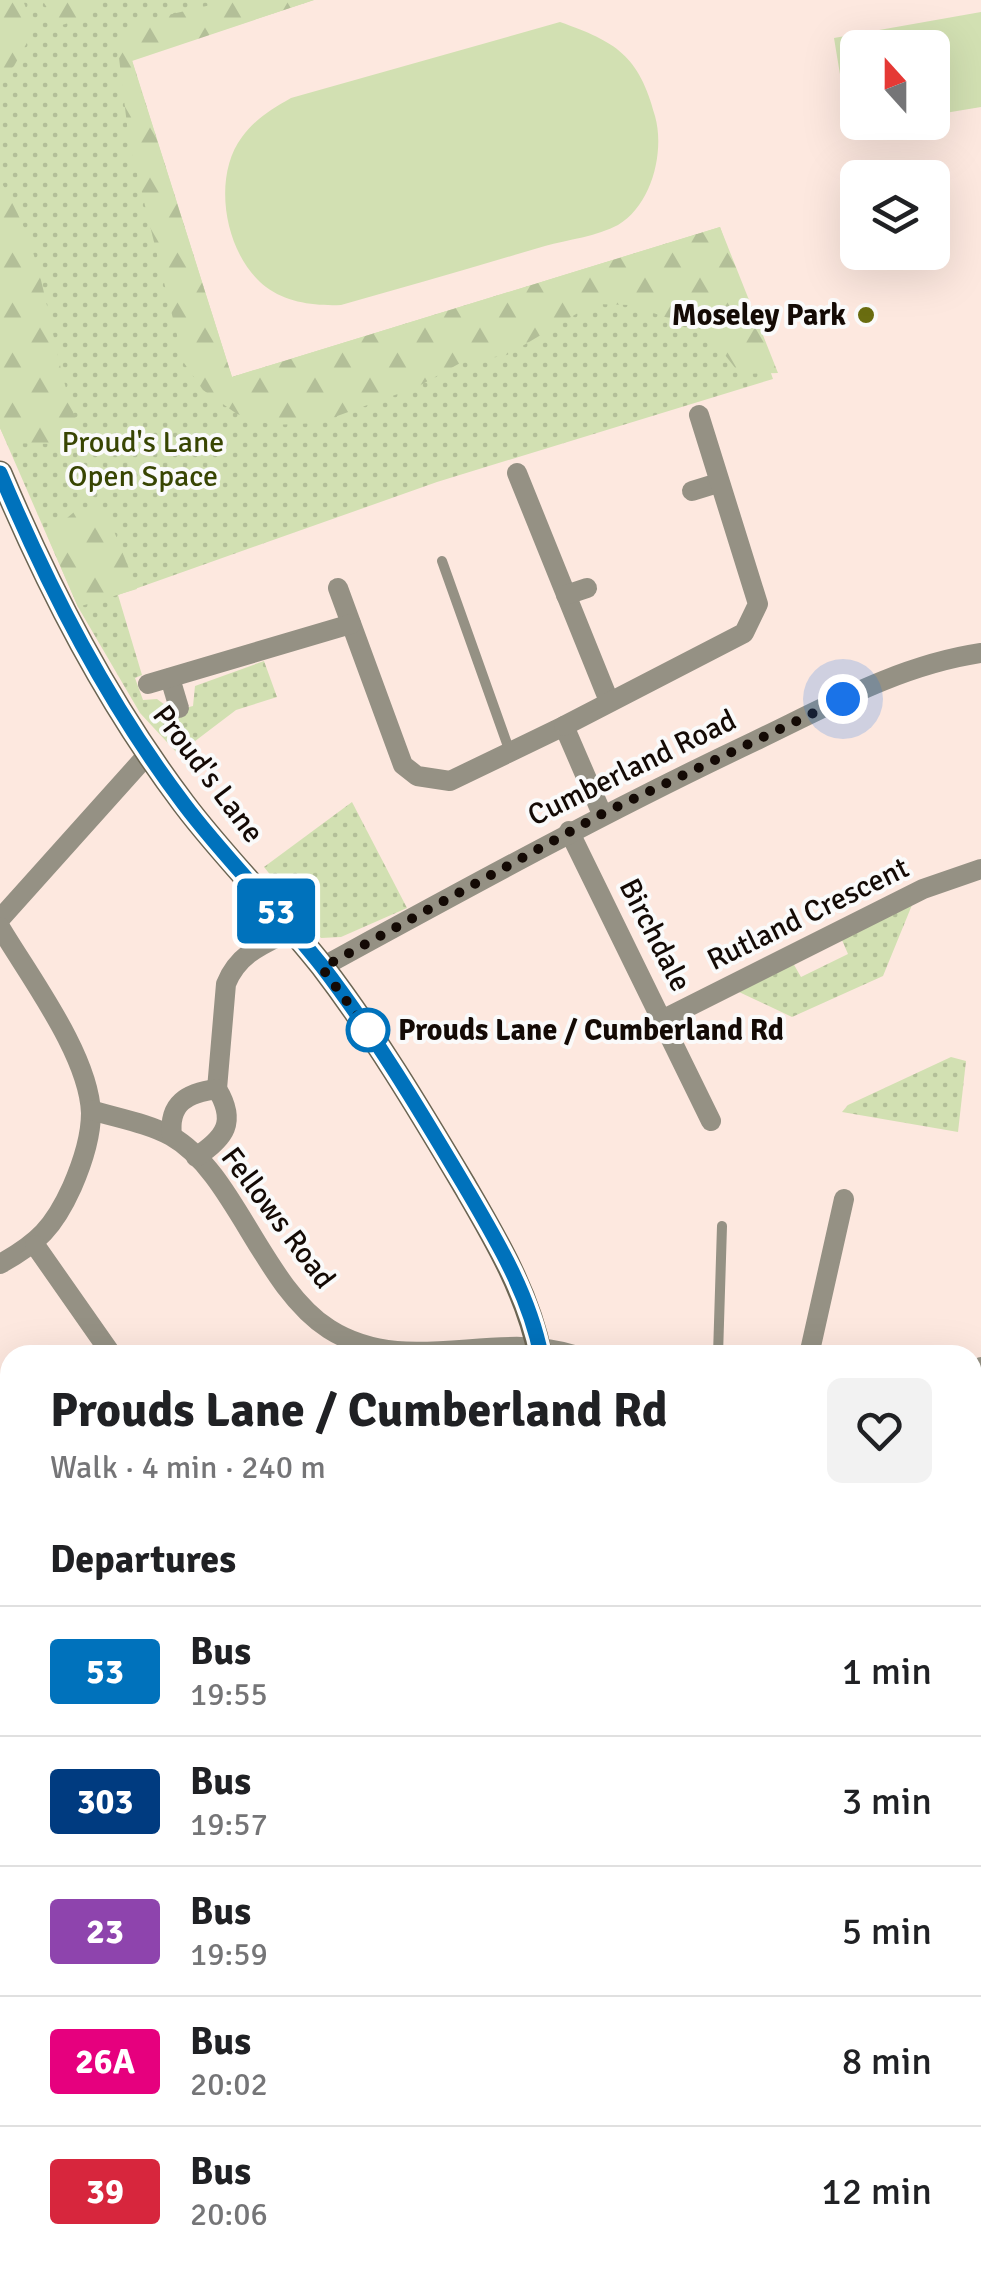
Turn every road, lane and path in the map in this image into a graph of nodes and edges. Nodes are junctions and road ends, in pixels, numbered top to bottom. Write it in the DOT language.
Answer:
graph roads {
  1 [pos="699,416"];
  2 [pos="517,473"];
  3 [pos="0,474"];
  4 [pos="718,483"];
  5 [pos="692,491"];
  6 [pos="442,561"];
  7 [pos="338,588"];
  8 [pos="351,624"];
  9 [pos="981,652"];
  10 [pos="170,678"];
  11 [pos="148,684"];
  12 [pos="610,701"];
  13 [pos="180,708"];
  14 [pos="564,726"];
  15 [pos="510,753"];
  16 [pos="148,754"];
  17 [pos="602,814"];
  18 [pos="569,831"];
  19 [pos="981,869"];
  20 [pos="0,923"];
  21 [pos="292,930"];
  22 [pos="322,968"];
  23 [pos="664,1019"];
  24 [pos="218,1089"];
  25 [pos="91,1110"];
  26 [pos="711,1121"];
  27 [pos="172,1136"];
  28 [pos="196,1157"];
  29 [pos="844,1198"];
  30 [pos="722,1226"];
  31 [pos="35,1244"];
  32 [pos="0,1264"];
  33 [pos="105,1345"];
  34 [pos="365,1345"];
  35 [pos="538,1345"];
  36 [pos="718,1345"];
  37 [pos="811,1345"];
  1 -- 4 [label="street"];
  2 -- 12 [label="street"];
  3 -- 16 [label="street, Proud's Lane"];
  4 -- 5 [label="street"];
  4 -- 12 [label="street"];
  6 -- 15 [label="lane"];
  7 -- 8 [label="street"];
  8 -- 10 [label="street"];
  8 -- 15 [label="street"];
  9 -- 17 [label="street, Cumberland Road"];
  10 -- 11 [label="street"];
  10 -- 13 [label="street"];
  12 -- 14 [label="street"];
  14 -- 15 [label="street"];
  14 -- 17 [label="street"];
  16 -- 20 [label="street"];
  16 -- 21 [label="street, Proud's Lane"];
  17 -- 18 [label="street, Cumberland Road"];
  18 -- 22 [label="street, Cumberland Road"];
  18 -- 23 [label="street, Birchdale"];
  19 -- 23 [label="street, Rutland Crescent"];
  20 -- 25 [label="street"];
  21 -- 22 [label="street, Proud's Lane"];
  21 -- 24 [label="street"];
  22 -- 35 [label="street, Proud's Lane"];
  23 -- 26 [label="street, Birchdale"];
  24 -- 27 [label="street"];
  24 -- 28 [label="street"];
  25 -- 27 [label="street, Fellows Road"];
  25 -- 31 [label="street"];
  27 -- 28 [label="street, Fellows Road"];
  28 -- 34 [label="street, Fellows Road"];
  29 -- 37 [label="street"];
  30 -- 36 [label="lane"];
  31 -- 32 [label="street"];
  31 -- 33 [label="street"];
}
